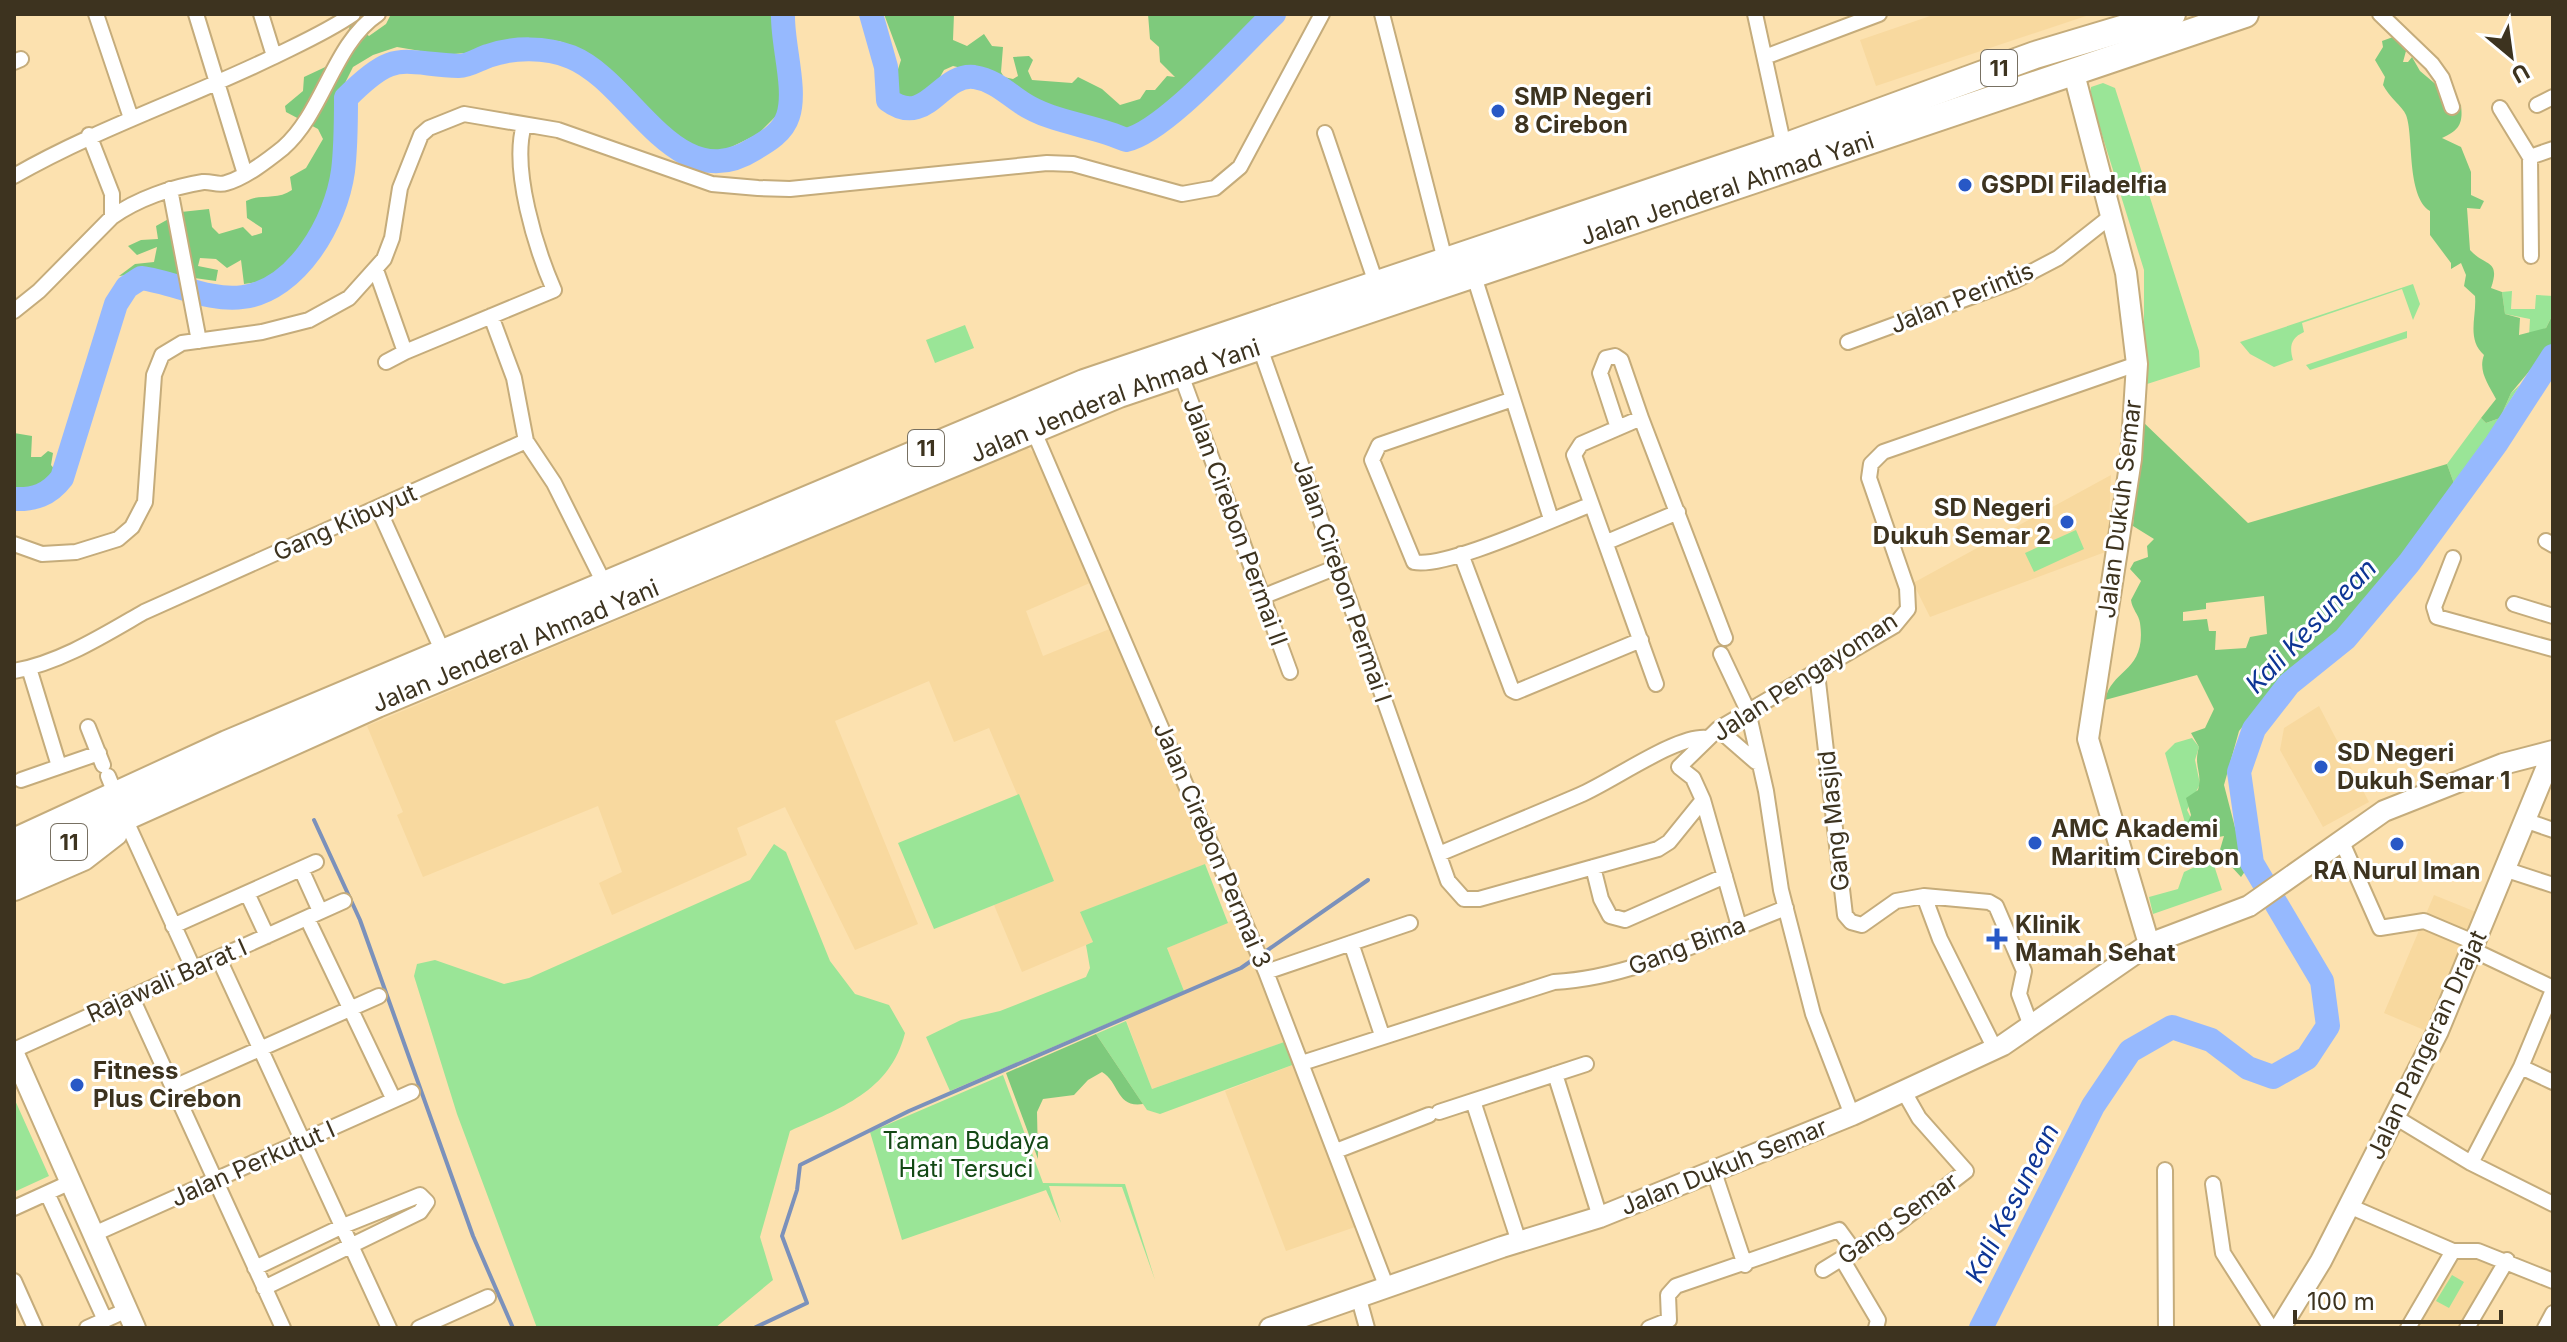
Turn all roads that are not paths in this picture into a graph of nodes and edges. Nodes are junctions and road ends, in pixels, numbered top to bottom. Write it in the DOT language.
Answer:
graph roads {
  1 [pos="96,14"];
  2 [pos="196,14"];
  3 [pos="261,14"];
  4 [pos="353,14"];
  5 [pos="378,14"];
  6 [pos="1322,14"];
  7 [pos="1382,14"];
  8 [pos="1755,14"];
  9 [pos="1879,14"];
  10 [pos="2172,14"];
  11 [pos="2245,14"];
  12 [pos="2380,14"];
  13 [pos="1861,18"];
  14 [pos="332,21"];
  15 [pos="2127,32"];
  16 [pos="274,56"];
  17 [pos="1765,57"];
  18 [pos="2073,70"];
  19 [pos="217,84"];
  20 [pos="2553,97"];
  21 [pos="2537,105"];
  22 [pos="2452,107"];
  23 [pos="2500,108"];
  24 [pos="131,118"];
  25 [pos="524,125"];
  26 [pos="1325,133"];
  27 [pos="89,135"];
  28 [pos="1784,147"];
  29 [pos="2553,149"];
  30 [pos="2530,157"];
  31 [pos="245,174"];
  32 [pos="14,176"];
  33 [pos="170,189"];
  34 [pos="112,217"];
  35 [pos="2110,217"];
  36 [pos="2531,256"];
  37 [pos="1445,260"];
  38 [pos="376,270"];
  39 [pos="1473,273"];
  40 [pos="1376,283"];
  41 [pos="14,311"];
  42 [pos="491,316"];
  43 [pos="199,341"];
  44 [pos="1848,342"];
  45 [pos="1259,345"];
  46 [pos="405,352"];
  47 [pos="386,362"];
  48 [pos="2137,364"];
  49 [pos="1180,372"];
  50 [pos="1513,399"];
  51 [pos="1028,418"];
  52 [pos="1641,418"];
  53 [pos="1618,428"];
  54 [pos="526,441"];
  55 [pos="1590,505"];
  56 [pos="379,510"];
  57 [pos="1678,512"];
  58 [pos="1551,519"];
  59 [pos="1607,542"];
  60 [pos="14,544"];
  61 [pos="1461,554"];
  62 [pos="2453,558"];
  63 [pos="1337,567"];
  64 [pos="605,585"];
  65 [pos="1262,597"];
  66 [pos="2514,604"];
  67 [pos="2553,616"];
  68 [pos="1725,638"];
  69 [pos="1641,640"];
  70 [pos="2553,649"];
  71 [pos="443,652"];
  72 [pos="1721,654"];
  73 [pos="29,668"];
  74 [pos="14,671"];
  75 [pos="1290,672"];
  76 [pos="1817,673"];
  77 [pos="1656,684"];
  78 [pos="1748,711"];
  79 [pos="88,727"];
  80 [pos="1712,733"];
  81 [pos="2553,752"];
  82 [pos="1658,755"];
  83 [pos="1756,762"];
  84 [pos="59,766"];
  85 [pos="1679,767"];
  86 [pos="103,778"];
  87 [pos="21,780"];
  88 [pos="2548,786"];
  89 [pos="173,794"];
  90 [pos="1703,800"];
  91 [pos="2527,821"];
  92 [pos="127,823"];
  93 [pos="14,825"];
  94 [pos="2553,830"];
  95 [pos="2341,840"];
  96 [pos="14,842"];
  97 [pos="1439,854"];
  98 [pos="316,862"];
  99 [pos="14,867"];
  100 [pos="1593,867"];
  101 [pos="301,869"];
  102 [pos="2507,870"];
  103 [pos="1725,876"];
  104 [pos="2553,885"];
  105 [pos="14,887"];
  106 [pos="247,893"];
  107 [pos="1924,896"];
  108 [pos="344,901"];
  109 [pos="1786,908"];
  110 [pos="314,915"];
  111 [pos="1410,923"];
  112 [pos="173,926"];
  113 [pos="1739,926"];
  114 [pos="267,936"];
  115 [pos="1351,943"];
  116 [pos="2149,944"];
  117 [pos="2474,946"];
  118 [pos="219,959"];
  119 [pos="194,970"];
  120 [pos="1266,972"];
  121 [pos="2553,989"];
  122 [pos="379,996"];
  123 [pos="132,998"];
  124 [pos="352,1008"];
  125 [pos="2031,1026"];
  126 [pos="1382,1035"];
  127 [pos="263,1048"];
  128 [pos="1995,1049"];
  129 [pos="14,1052"];
  130 [pos="1302,1063"];
  131 [pos="1586,1064"];
  132 [pos="2521,1067"];
  133 [pos="1555,1074"];
  134 [pos="2553,1082"];
  135 [pos="172,1088"];
  136 [pos="1903,1090"];
  137 [pos="412,1092"];
  138 [pos="394,1100"];
  139 [pos="1473,1101"];
  140 [pos="1852,1115"];
  141 [pos="2395,1117"];
  142 [pos="305,1140"];
  143 [pos="1336,1151"];
  144 [pos="2471,1163"];
  145 [pos="2165,1170"];
  146 [pos="1714,1172"];
  147 [pos="71,1182"];
  148 [pos="215,1182"];
  149 [pos="2213,1184"];
  150 [pos="47,1193"];
  151 [pos="2553,1204"];
  152 [pos="2349,1206"];
  153 [pos="14,1208"];
  154 [pos="1600,1217"];
  155 [pos="343,1226"];
  156 [pos="94,1234"];
  157 [pos="1519,1242"];
  158 [pos="351,1244"];
  159 [pos="2453,1251"];
  160 [pos="1848,1255"];
  161 [pos="2507,1260"];
  162 [pos="1745,1265"];
  163 [pos="255,1268"];
  164 [pos="1823,1270"];
  165 [pos="2553,1281"];
  166 [pos="15,1286"];
  167 [pos="264,1288"];
  168 [pos="1387,1288"];
  169 [pos="488,1297"];
  170 [pos="1359,1299"];
  171 [pos="2553,1313"];
  172 [pos="131,1319"];
  173 [pos="105,1320"];
  174 [pos="35,1328"];
  175 [pos="87,1328"];
  176 [pos="283,1328"];
  177 [pos="389,1328"];
  178 [pos="419,1328"];
  179 [pos="1270,1328"];
  180 [pos="1367,1328"];
  181 [pos="1649,1328"];
  182 [pos="1876,1328"];
  183 [pos="2166,1328"];
  184 [pos="2271,1328"];
  185 [pos="2280,1328"];
  186 [pos="2408,1328"];
  187 [pos="2467,1328"];
  188 [pos="2545,1328"];
  1 -- 24 [label="street"];
  2 -- 19 [label="street"];
  3 -- 16 [label="street"];
  4 -- 14 [label="street"];
  5 -- 31 [label="street"];
  6 -- 25 [label="street"];
  7 -- 37 [label="street"];
  8 -- 17 [label="street"];
  9 -- 13 [label="street"];
  10 -- 15 [label="highway, Jalan Jenderal Ahmad Yani / 11"];
  11 -- 15 [label="highway, Jalan Jenderal Ahmad Yani / 11"];
  12 -- 22 [label="street"];
  13 -- 17 [label="street"];
  14 -- 16 [label="street"];
  15 -- 18 [label="highway, Jalan Jenderal Ahmad Yani / 11"];
  15 -- 28 [label="highway, Jalan Jenderal Ahmad Yani / 11"];
  16 -- 19 [label="street"];
  17 -- 28 [label="street"];
  18 -- 35 [label="street, Jalan Dukuh Semar"];
  18 -- 39 [label="highway, Jalan Jenderal Ahmad Yani / 11"];
  19 -- 24 [label="street"];
  19 -- 31 [label="street"];
  20 -- 21 [label="street"];
  23 -- 30 [label="street"];
  24 -- 27 [label="street"];
  25 -- 38 [label="street"];
  25 -- 42 [label="street"];
  26 -- 40 [label="street"];
  27 -- 32 [label="street"];
  27 -- 34 [label="street"];
  28 -- 37 [label="highway, Jalan Jenderal Ahmad Yani / 11"];
  29 -- 30 [label="street"];
  30 -- 36 [label="street"];
  31 -- 33 [label="street"];
  33 -- 34 [label="street"];
  33 -- 43 [label="street"];
  34 -- 41 [label="street"];
  35 -- 44 [label="street, Jalan Perintis"];
  35 -- 48 [label="street, Jalan Dukuh Semar"];
  37 -- 40 [label="highway, Jalan Jenderal Ahmad Yani / 11"];
  38 -- 43 [label="street"];
  38 -- 46 [label="street"];
  39 -- 45 [label="highway, Jalan Jenderal Ahmad Yani / 11"];
  39 -- 50 [label="street"];
  40 -- 51 [label="highway, Jalan Jenderal Ahmad Yani / 11"];
  42 -- 46 [label="street"];
  42 -- 54 [label="street"];
  43 -- 60 [label="street"];
  45 -- 49 [label="highway, Jalan Jenderal Ahmad Yani / 11"];
  45 -- 63 [label="street, Jalan Cirebon Permai I"];
  46 -- 47 [label="street"];
  48 -- 76 [label="street, Jalan Pengayoman"];
  48 -- 116 [label="street, Jalan Dukuh Semar"];
  49 -- 51 [label="highway, Jalan Jenderal Ahmad Yani / 11"];
  49 -- 65 [label="street, Jalan Cirebon Permai II"];
  50 -- 58 [label="street"];
  50 -- 61 [label="street"];
  51 -- 64 [label="highway, Jalan Jenderal Ahmad Yani / 11"];
  51 -- 89 [label="highway, Jalan Jenderal Ahmad Yani / 11"];
  51 -- 120 [label="street, Jalan Cirebon Permai 3"];
  52 -- 53 [label="street"];
  52 -- 53 [label="street"];
  52 -- 57 [label="street"];
  53 -- 55 [label="street"];
  54 -- 56 [label="street, Gang Kibuyut"];
  54 -- 64 [label="street"];
  55 -- 58 [label="street"];
  55 -- 59 [label="street"];
  56 -- 71 [label="street"];
  56 -- 73 [label="street, Gang Kibuyut"];
  57 -- 59 [label="street"];
  57 -- 68 [label="street"];
  58 -- 61 [label="street"];
  59 -- 69 [label="street"];
  61 -- 69 [label="street"];
  62 -- 70 [label="street"];
  63 -- 65 [label="street"];
  63 -- 97 [label="street, Jalan Cirebon Permai I"];
  64 -- 71 [label="highway, Jalan Jenderal Ahmad Yani / 11"];
  65 -- 75 [label="street, Jalan Cirebon Permai II"];
  66 -- 67 [label="street"];
  69 -- 77 [label="street"];
  71 -- 86 [label="highway, Jalan Jenderal Ahmad Yani / 11"];
  72 -- 78 [label="street"];
  73 -- 74 [label="street, Gang Kibuyut"];
  73 -- 84 [label="street"];
  76 -- 78 [label="street, Jalan Pengayoman"];
  76 -- 107 [label="street, Gang Masjid"];
  78 -- 80 [label="street, Jalan Pengayoman"];
  78 -- 83 [label="street"];
  79 -- 86 [label="street"];
  80 -- 82 [label="street"];
  80 -- 83 [label="street"];
  80 -- 85 [label="street, Jalan Pengayoman"];
  81 -- 88 [label="street, Jalan Pangeran Drajat"];
  81 -- 95 [label="street, Jalan Dukuh Semar"];
  82 -- 85 [label="street"];
  82 -- 97 [label="street"];
  83 -- 109 [label="street"];
  84 -- 86 [label="street"];
  84 -- 87 [label="street"];
  85 -- 90 [label="street"];
  86 -- 93 [label="highway"];
  86 -- 96 [label="highway, Jalan Jenderal Ahmad Yani / 11"];
  88 -- 91 [label="street, Jalan Pangeran Drajat"];
  89 -- 92 [label="highway"];
  89 -- 99 [label="highway, Jalan Jenderal Ahmad Yani / 11"];
  90 -- 100 [label="street"];
  90 -- 103 [label="street"];
  91 -- 94 [label="street"];
  91 -- 102 [label="street, Jalan Pangeran Drajat"];
  92 -- 105 [label="highway"];
  92 -- 112 [label="street"];
  95 -- 116 [label="street, Jalan Dukuh Semar"];
  95 -- 117 [label="street"];
  97 -- 100 [label="street, Jalan Cirebon Permai I"];
  98 -- 101 [label="street"];
  100 -- 103 [label="street"];
  101 -- 106 [label="street"];
  101 -- 110 [label="street"];
  102 -- 104 [label="street"];
  102 -- 117 [label="street, Jalan Pangeran Drajat"];
  103 -- 113 [label="street"];
  106 -- 112 [label="street"];
  106 -- 114 [label="street"];
  107 -- 125 [label="street, Gang Masjid"];
  107 -- 128 [label="street"];
  108 -- 110 [label="street, Rajawali Barat I"];
  109 -- 113 [label="street, Gang Bima"];
  109 -- 140 [label="street"];
  110 -- 114 [label="street, Rajawali Barat I"];
  110 -- 124 [label="street"];
  111 -- 115 [label="street"];
  112 -- 119 [label="street"];
  113 -- 126 [label="street, Gang Bima"];
  114 -- 118 [label="street, Rajawali Barat I"];
  115 -- 120 [label="street"];
  115 -- 126 [label="street"];
  116 -- 125 [label="street, Jalan Dukuh Semar"];
  117 -- 121 [label="street"];
  117 -- 141 [label="street, Jalan Pangeran Drajat"];
  118 -- 119 [label="street, Rajawali Barat I"];
  118 -- 127 [label="street"];
  119 -- 123 [label="street, Rajawali Barat I"];
  120 -- 130 [label="street, Jalan Cirebon Permai 3"];
  121 -- 132 [label="street"];
  122 -- 124 [label="street"];
  123 -- 129 [label="street, Rajawali Barat I"];
  123 -- 135 [label="street"];
  124 -- 127 [label="street"];
  124 -- 138 [label="street"];
  125 -- 128 [label="street, Jalan Dukuh Semar"];
  126 -- 130 [label="street, Gang Bima"];
  127 -- 135 [label="street"];
  127 -- 142 [label="street"];
  128 -- 136 [label="street, Jalan Dukuh Semar"];
  129 -- 147 [label="street"];
  130 -- 143 [label="street, Jalan Cirebon Permai 3"];
  131 -- 133 [label="street"];
  132 -- 134 [label="street"];
  132 -- 144 [label="street"];
  133 -- 139 [label="street"];
  133 -- 154 [label="street"];
  135 -- 148 [label="street"];
  136 -- 140 [label="street, Jalan Dukuh Semar"];
  136 -- 160 [label="street, Gang Semar"];
  137 -- 138 [label="street, Jalan Perkutut I"];
  138 -- 142 [label="street, Jalan Perkutut I"];
  139 -- 143 [label="street"];
  139 -- 157 [label="street"];
  140 -- 146 [label="street, Jalan Dukuh Semar"];
  141 -- 144 [label="street"];
  141 -- 152 [label="street, Jalan Pangeran Drajat"];
  142 -- 148 [label="street, Jalan Perkutut I"];
  142 -- 155 [label="street"];
  143 -- 168 [label="street, Jalan Cirebon Permai 3"];
  144 -- 151 [label="street"];
  145 -- 183 [label="street"];
  146 -- 154 [label="street, Jalan Dukuh Semar"];
  146 -- 162 [label="street"];
  147 -- 150 [label="street"];
  147 -- 156 [label="street"];
  148 -- 156 [label="street, Jalan Perkutut I"];
  148 -- 163 [label="street"];
  149 -- 184 [label="street"];
  150 -- 153 [label="street"];
  150 -- 173 [label="street"];
  152 -- 159 [label="street"];
  152 -- 185 [label="street, Jalan Pangeran Drajat"];
  154 -- 157 [label="street, Jalan Dukuh Semar"];
  155 -- 158 [label="street"];
  155 -- 158 [label="street"];
  155 -- 163 [label="street"];
  156 -- 172 [label="street"];
  157 -- 168 [label="street, Jalan Dukuh Semar"];
  158 -- 167 [label="street"];
  158 -- 177 [label="street"];
  159 -- 161 [label="street"];
  159 -- 186 [label="street"];
  160 -- 162 [label="street"];
  160 -- 164 [label="street, Gang Semar"];
  160 -- 182 [label="street"];
  161 -- 165 [label="street"];
  161 -- 187 [label="street"];
  162 -- 181 [label="street"];
  163 -- 167 [label="street"];
  166 -- 174 [label="street"];
  167 -- 176 [label="street"];
  168 -- 170 [label="street, Jalan Dukuh Semar"];
  169 -- 178 [label="street"];
  170 -- 179 [label="street, Jalan Dukuh Semar"];
  170 -- 180 [label="street"];
  171 -- 188 [label="street"];
  172 -- 173 [label="street"];
  173 -- 175 [label="street"];
}
